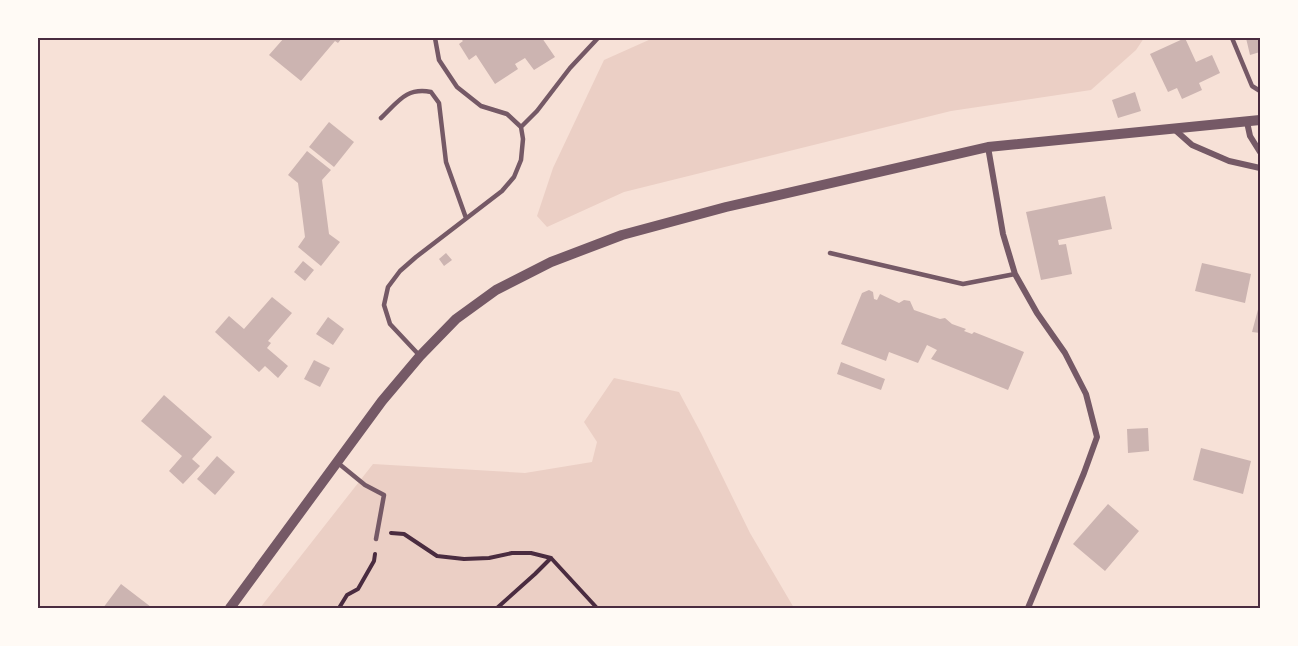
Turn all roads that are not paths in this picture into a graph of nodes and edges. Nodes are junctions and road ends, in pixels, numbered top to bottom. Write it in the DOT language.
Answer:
graph roads {
  1 [pos="435,38"];
  2 [pos="598,38"];
  3 [pos="1232,38"];
  4 [pos="1260,91"];
  5 [pos="381,118"];
  6 [pos="1260,120"];
  7 [pos="1247,122"];
  8 [pos="521,127"];
  9 [pos="1174,129"];
  10 [pos="988,147"];
  11 [pos="1260,152"];
  12 [pos="1260,168"];
  13 [pos="466,218"];
  14 [pos="830,253"];
  15 [pos="1015,274"];
  16 [pos="420,356"];
  17 [pos="338,463"];
  18 [pos="376,539"];
  19 [pos="230,609"];
  20 [pos="1028,609"];
  1 -- 8 [label="lane"];
  2 -- 8 [label="lane"];
  3 -- 4 [label="lane"];
  5 -- 13 [label="lane"];
  6 -- 7 [label="street"];
  7 -- 9 [label="street"];
  7 -- 11 [label="street"];
  8 -- 13 [label="lane"];
  9 -- 10 [label="street"];
  9 -- 12 [label="street"];
  10 -- 15 [label="street"];
  10 -- 16 [label="street"];
  13 -- 16 [label="lane"];
  14 -- 15 [label="lane"];
  15 -- 20 [label="street"];
  16 -- 17 [label="street"];
  17 -- 18 [label="lane"];
  17 -- 19 [label="street"];
}
